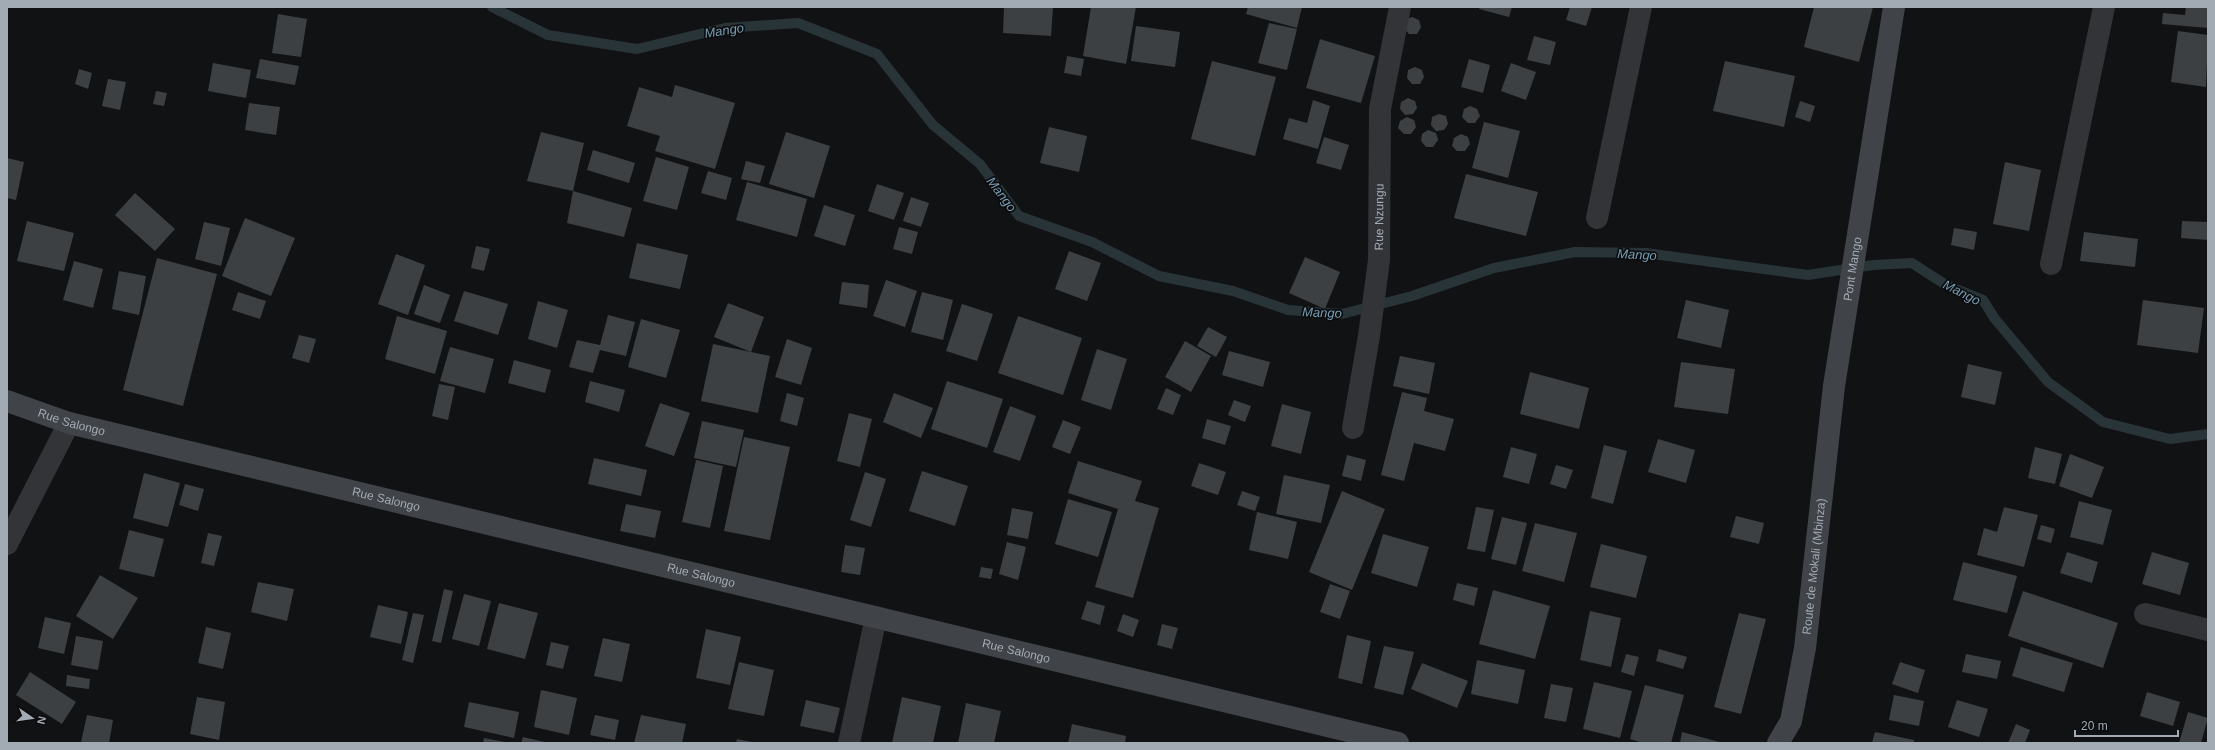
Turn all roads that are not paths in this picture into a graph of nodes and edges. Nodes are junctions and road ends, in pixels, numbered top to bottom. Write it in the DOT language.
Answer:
graph roads {
  1 [pos="1400,7"];
  2 [pos="1641,7"];
  3 [pos="1894,7"];
  4 [pos="2104,7"];
  5 [pos="1596,218"];
  6 [pos="2051,264"];
  7 [pos="1834,386"];
  8 [pos="7,401"];
  9 [pos="69,423"];
  10 [pos="1353,428"];
  11 [pos="7,544"];
  12 [pos="2145,614"];
  13 [pos="876,617"];
  14 [pos="2208,630"];
  15 [pos="849,743"];
  16 [pos="1398,743"];
  17 [pos="1778,743"];
  1 -- 10 [label="street, Rue Nzungu"];
  2 -- 5 [label="street"];
  3 -- 7 [label="street, Pont Mango"];
  4 -- 6 [label="street"];
  7 -- 17 [label="street, Route de Mokali (Mbinza)"];
  8 -- 9 [label="street, Rue Salongo"];
  9 -- 11 [label="street"];
  9 -- 13 [label="street, Rue Salongo"];
  12 -- 14 [label="street"];
  13 -- 15 [label="street"];
  13 -- 16 [label="street, Rue Salongo"];
}
